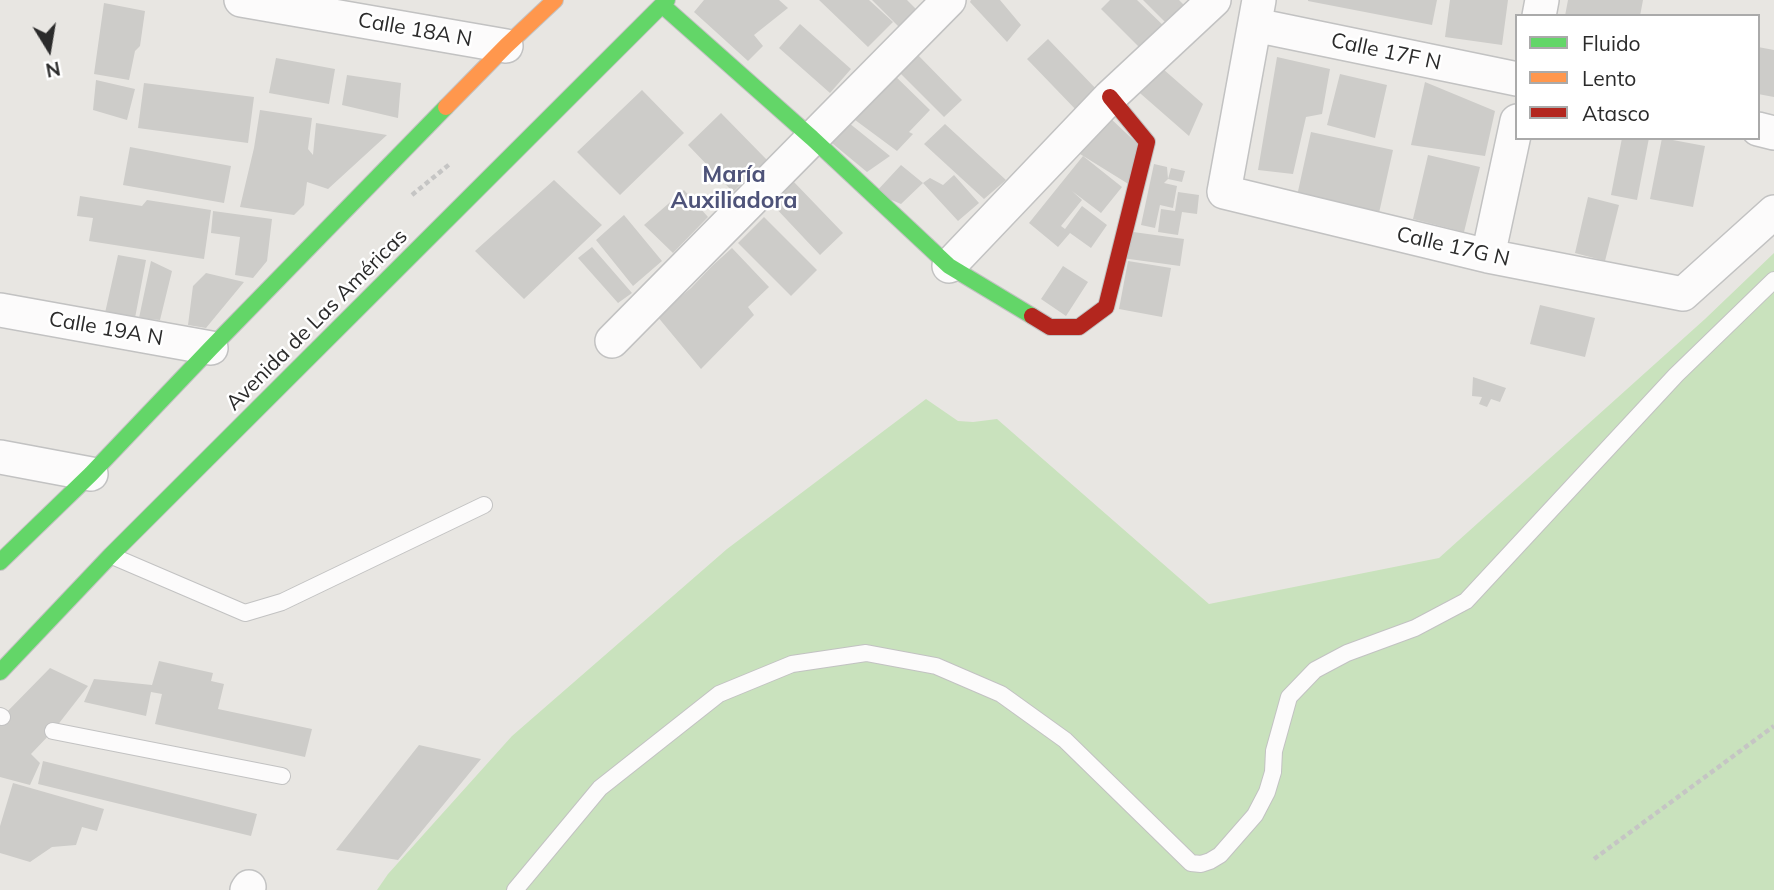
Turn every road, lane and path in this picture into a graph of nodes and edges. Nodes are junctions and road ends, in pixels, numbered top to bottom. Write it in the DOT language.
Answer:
graph roads {
  1 [pos="242,0"];
  2 [pos="555,0"];
  3 [pos="949,0"];
  4 [pos="1214,0"];
  5 [pos="665,2"];
  6 [pos="1257,13"];
  7 [pos="506,46"];
  8 [pos="1515,78"];
  9 [pos="1110,97"];
  10 [pos="1515,130"];
  11 [pos="812,138"];
  12 [pos="1774,212"];
  13 [pos="1488,256"];
  14 [pos="949,267"];
  15 [pos="1774,280"];
  16 [pos="0,310"];
  17 [pos="612,341"];
  18 [pos="211,348"];
  19 [pos="0,457"];
  20 [pos="91,474"];
  21 [pos="484,505"];
  22 [pos="111,555"];
  23 [pos="0,562"];
  24 [pos="0,672"];
  25 [pos="1774,726"];
  26 [pos="54,731"];
  27 [pos="282,776"];
  28 [pos="1594,859"];
  29 [pos="515,890"];
  1 -- 7 [label="street, Calle 18A N"];
  2 -- 7 [label="main road"];
  3 -- 11 [label="street"];
  4 -- 9 [label="street"];
  5 -- 11 [label="main road"];
  5 -- 22 [label="main road, Avenida de Las Américas"];
  6 -- 8 [label="street, Calle 17F N"];
  6 -- 13 [label="street, Calle 17G N"];
  7 -- 18 [label="main road"];
  9 -- 14 [label="street"];
  9 -- 14 [label="main road"];
  10 -- 13 [label="street"];
  11 -- 14 [label="main road"];
  11 -- 17 [label="street"];
  12 -- 13 [label="street, Calle 17G N"];
  15 -- 29 [label="lane"];
  16 -- 18 [label="street, Calle 19A N"];
  18 -- 20 [label="main road"];
  19 -- 20 [label="street"];
  20 -- 23 [label="main road"];
  21 -- 22 [label="lane"];
  22 -- 24 [label="main road, Avenida de Las Américas"];
  25 -- 28 [label="path"];
  26 -- 27 [label="lane"];
}
